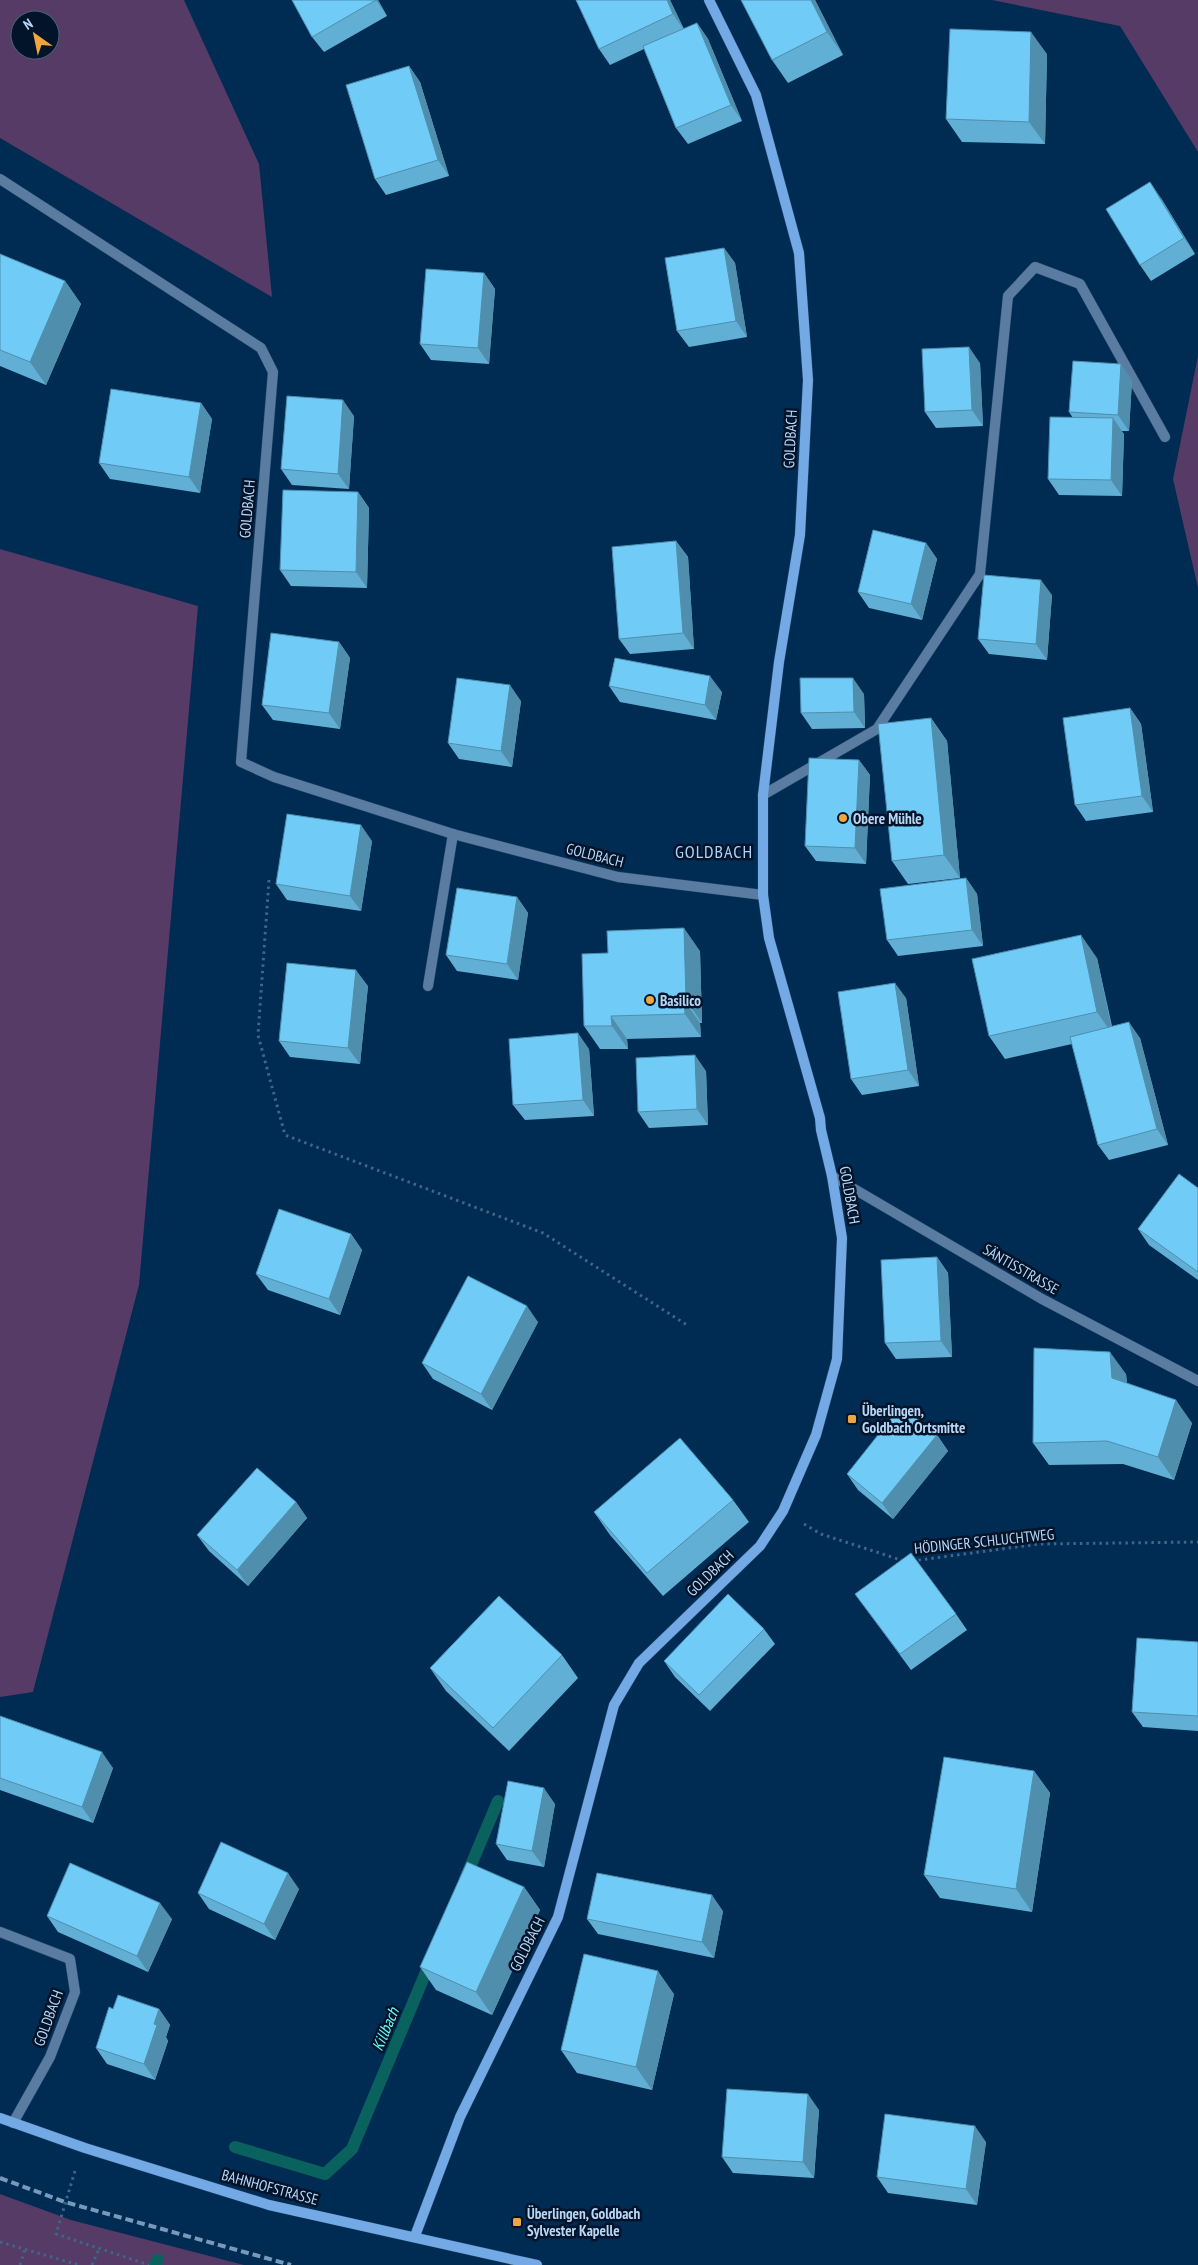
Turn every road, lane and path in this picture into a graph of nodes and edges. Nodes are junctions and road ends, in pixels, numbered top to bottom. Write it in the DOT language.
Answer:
graph roads {
  1 [pos="709,0"];
  2 [pos="0,179"];
  3 [pos="1165,437"];
  4 [pos="763,795"];
  5 [pos="453,834"];
  6 [pos="269,880"];
  7 [pos="763,895"];
  8 [pos="428,986"];
  9 [pos="832,1176"];
  10 [pos="687,1326"];
  11 [pos="1198,1381"];
  12 [pos="783,1511"];
  13 [pos="1198,1542"];
  14 [pos="0,1932"];
  15 [pos="0,2118"];
  16 [pos="13,2123"];
  17 [pos="76,2169"];
  18 [pos="415,2236"];
  19 [pos="0,2242"];
  20 [pos="25,2248"];
  21 [pos="99,2249"];
  22 [pos="148,2264"];
  23 [pos="20,2265"];
  24 [pos="79,2265"];
  25 [pos="92,2265"];
  26 [pos="538,2265"];
  1 -- 4 [label="street, GOLDBACH"];
  2 -- 5 [label="street, GOLDBACH"];
  3 -- 4 [label="street"];
  4 -- 7 [label="street, GOLDBACH"];
  5 -- 7 [label="street, GOLDBACH"];
  5 -- 8 [label="street"];
  6 -- 10 [label="path"];
  7 -- 9 [label="street, GOLDBACH"];
  9 -- 11 [label="street, SÄNTISSTRASSE"];
  9 -- 12 [label="street, GOLDBACH"];
  12 -- 13 [label="path, HÖDINGER SCHLUCHTWEG"];
  12 -- 18 [label="street, GOLDBACH"];
  14 -- 16 [label="street, GOLDBACH"];
  15 -- 16 [label="street, BAHNHOFSTRASSE"];
  16 -- 18 [label="street, BAHNHOFSTRASSE"];
  17 -- 21 [label="path"];
  18 -- 26 [label="street, BAHNHOFSTRASSE"];
  19 -- 20 [label="path"];
  20 -- 23 [label="path"];
  20 -- 24 [label="path"];
  21 -- 22 [label="path"];
  21 -- 25 [label="path"];
}
